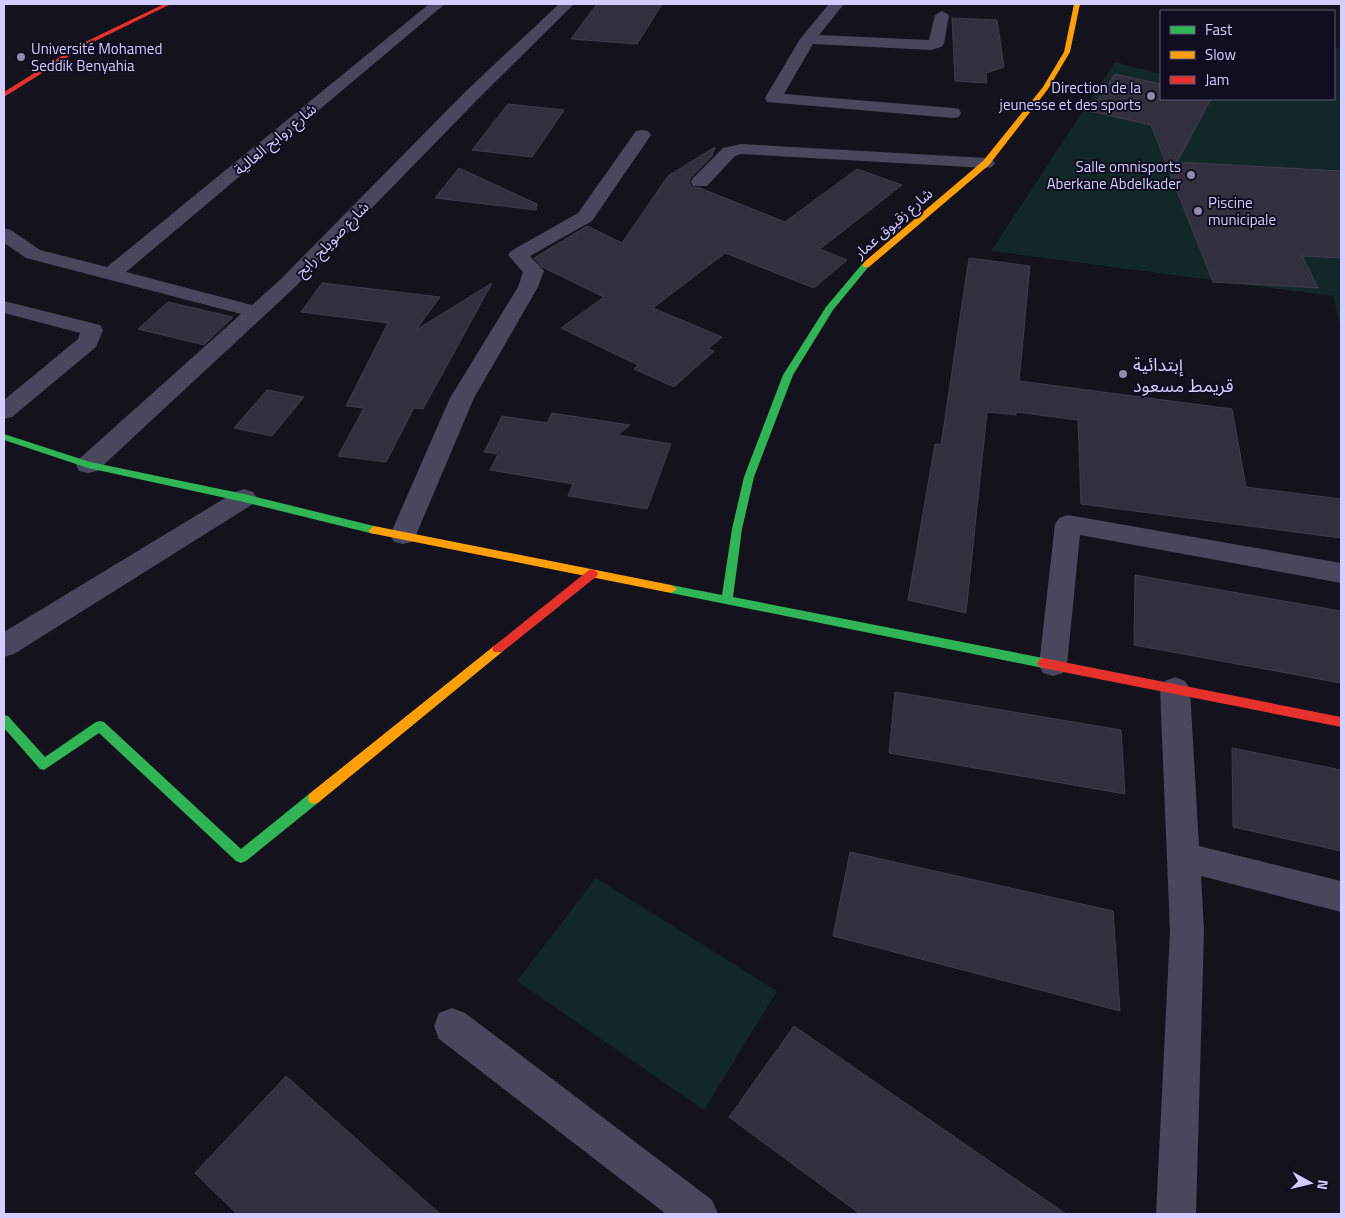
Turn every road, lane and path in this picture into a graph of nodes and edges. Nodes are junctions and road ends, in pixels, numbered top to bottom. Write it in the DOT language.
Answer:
graph roads {
  1 [pos="168,4"];
  2 [pos="438,4"];
  3 [pos="567,4"];
  4 [pos="837,4"];
  5 [pos="1077,4"];
  6 [pos="942,15"];
  7 [pos="808,39"];
  8 [pos="4,95"];
  9 [pos="953,113"];
  10 [pos="642,135"];
  11 [pos="986,163"];
  12 [pos="700,182"];
  13 [pos="4,234"];
  14 [pos="112,273"];
  15 [pos="4,307"];
  16 [pos="256,312"];
  17 [pos="4,412"];
  18 [pos="4,437"];
  19 [pos="88,465"];
  20 [pos="244,498"];
  21 [pos="404,535"];
  22 [pos="593,573"];
  23 [pos="1341,573"];
  24 [pos="727,600"];
  25 [pos="4,646"];
  26 [pos="1053,665"];
  27 [pos="1175,689"];
  28 [pos="4,720"];
  29 [pos="1341,722"];
  30 [pos="1184,858"];
  31 [pos="1341,896"];
  32 [pos="452,1026"];
  33 [pos="698,1214"];
  34 [pos="1176,1214"];
  1 -- 8 [label="main road"];
  2 -- 14 [label="street, شارع روابح العالية"];
  3 -- 16 [label="street, شارع صويلح رابح"];
  4 -- 7 [label="street"];
  5 -- 11 [label="main road, شارع زقيوق عمار"];
  6 -- 7 [label="street"];
  7 -- 9 [label="street"];
  10 -- 21 [label="street"];
  11 -- 12 [label="street"];
  11 -- 24 [label="main road, شارع زقيوق عمار"];
  13 -- 14 [label="street"];
  14 -- 16 [label="street"];
  15 -- 17 [label="street"];
  16 -- 19 [label="street, شارع صويلح رابح"];
  18 -- 19 [label="main road"];
  19 -- 20 [label="main road"];
  20 -- 21 [label="main road"];
  20 -- 25 [label="street"];
  21 -- 22 [label="main road"];
  22 -- 24 [label="main road"];
  22 -- 28 [label="main road"];
  23 -- 26 [label="street"];
  24 -- 26 [label="main road"];
  26 -- 27 [label="main road"];
  27 -- 29 [label="main road"];
  27 -- 30 [label="street"];
  30 -- 31 [label="street"];
  30 -- 34 [label="street"];
  32 -- 33 [label="street"];
}
